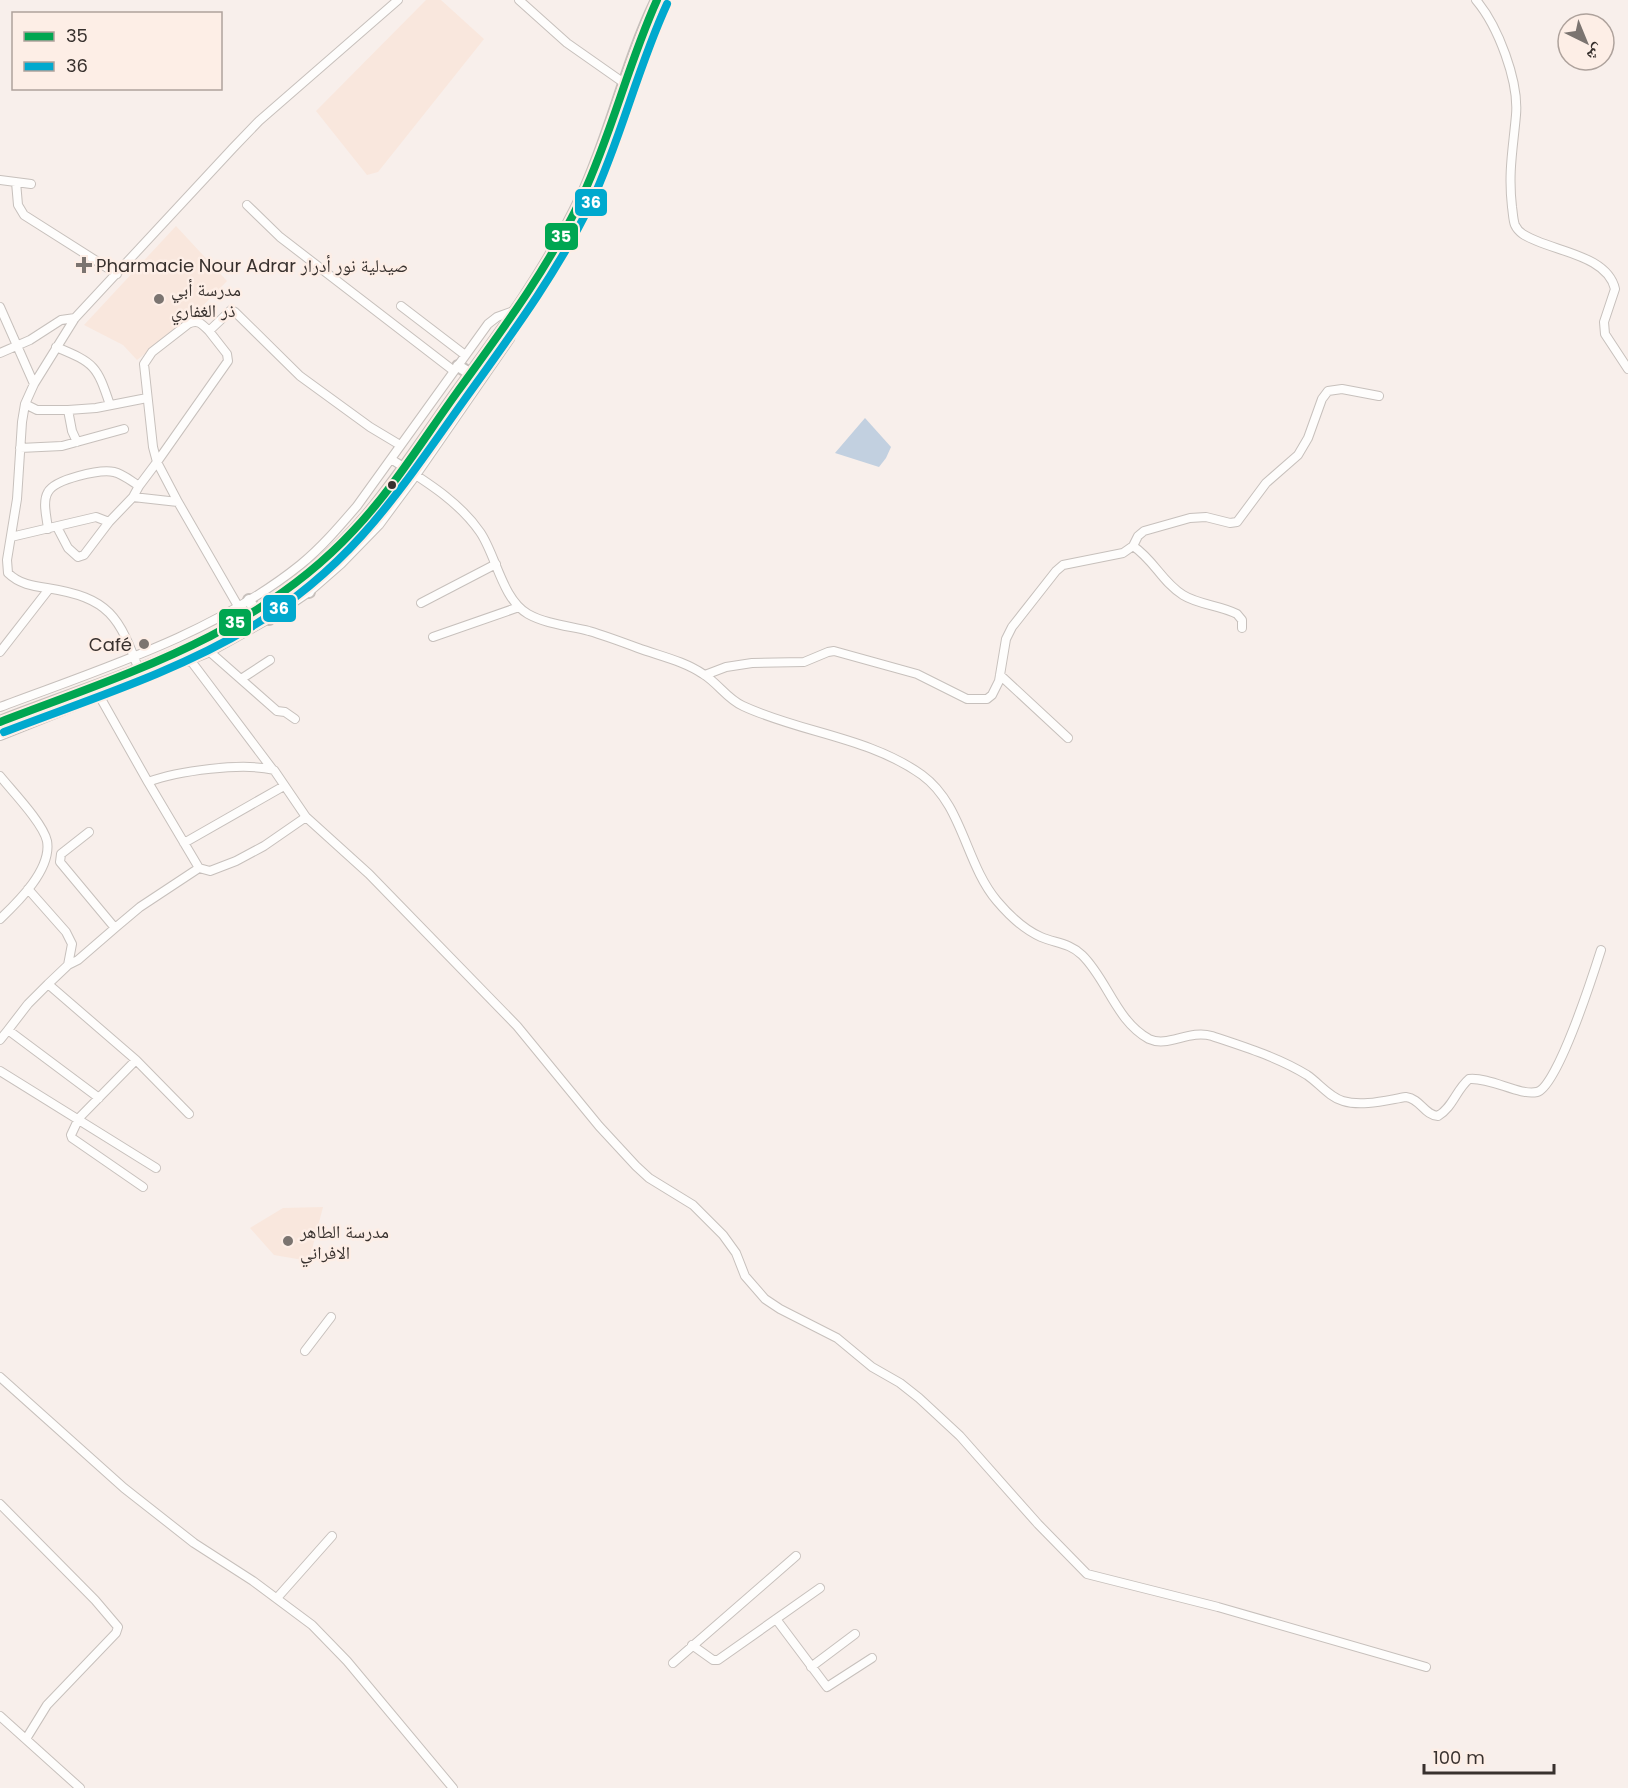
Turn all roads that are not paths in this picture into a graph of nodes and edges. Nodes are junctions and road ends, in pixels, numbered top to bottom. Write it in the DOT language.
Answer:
graph roads {
  1 [pos="398,0"];
  2 [pos="519,0"];
  3 [pos="657,0"];
  4 [pos="1476,0"];
  5 [pos="624,82"];
  6 [pos="0,180"];
  7 [pos="16,182"];
  8 [pos="31,184"];
  9 [pos="247,205"];
  10 [pos="117,274"];
  11 [pos="401,306"];
  12 [pos="0,307"];
  13 [pos="516,310"];
  14 [pos="75,318"];
  15 [pos="209,331"];
  16 [pos="16,346"];
  17 [pos="56,347"];
  18 [pos="0,353"];
  19 [pos="465,356"];
  20 [pos="456,368"];
  21 [pos="1628,369"];
  22 [pos="471,374"];
  23 [pos="34,384"];
  24 [pos="1380,396"];
  25 [pos="147,398"];
  26 [pos="25,404"];
  27 [pos="110,405"];
  28 [pos="68,410"];
  29 [pos="124,429"];
  30 [pos="77,442"];
  31 [pos="400,446"];
  32 [pos="20,448"];
  33 [pos="391,459"];
  34 [pos="157,462"];
  35 [pos="404,467"];
  36 [pos="416,475"];
  37 [pos="139,486"];
  38 [pos="133,497"];
  39 [pos="178,502"];
  40 [pos="109,522"];
  41 [pos="53,528"];
  42 [pos="11,537"];
  43 [pos="1133,546"];
  44 [pos="496,564"];
  45 [pos="300,580"];
  46 [pos="49,589"];
  47 [pos="309,592"];
  48 [pos="249,600"];
  49 [pos="421,603"];
  50 [pos="238,606"];
  51 [pos="519,607"];
  52 [pos="259,610"];
  53 [pos="269,619"];
  54 [pos="1242,628"];
  55 [pos="433,637"];
  56 [pos="3,642"];
  57 [pos="0,652"];
  58 [pos="210,652"];
  59 [pos="133,656"];
  60 [pos="270,660"];
  61 [pos="191,661"];
  62 [pos="140,675"];
  63 [pos="705,675"];
  64 [pos="1000,675"];
  65 [pos="241,680"];
  66 [pos="95,686"];
  67 [pos="100,697"];
  68 [pos="0,707"];
  69 [pos="296,719"];
  70 [pos="0,722"];
  71 [pos="0,736"];
  72 [pos="1068,738"];
  73 [pos="274,770"];
  74 [pos="0,776"];
  75 [pos="148,782"];
  76 [pos="284,786"];
  77 [pos="306,817"];
  78 [pos="89,832"];
  79 [pos="184,843"];
  80 [pos="199,868"];
  81 [pos="28,889"];
  82 [pos="0,919"];
  83 [pos="116,928"];
  84 [pos="1601,950"];
  85 [pos="68,965"];
  86 [pos="48,984"];
  87 [pos="8,1030"];
  88 [pos="0,1040"];
  89 [pos="136,1060"];
  90 [pos="0,1071"];
  91 [pos="99,1098"];
  92 [pos="189,1114"];
  93 [pos="79,1118"];
  94 [pos="156,1168"];
  95 [pos="143,1187"];
  96 [pos="331,1317"];
  97 [pos="305,1351"];
  98 [pos="0,1377"];
  99 [pos="0,1504"];
  100 [pos="332,1536"];
  101 [pos="796,1557"];
  102 [pos="820,1588"];
  103 [pos="276,1598"];
  104 [pos="776,1619"];
  105 [pos="855,1634"];
  106 [pos="692,1645"];
  107 [pos="872,1658"];
  108 [pos="673,1663"];
  109 [pos="811,1667"];
  110 [pos="1426,1667"];
  111 [pos="0,1716"];
  112 [pos="26,1739"];
  113 [pos="80,1788"];
  114 [pos="453,1788"];
  1 -- 10 [label="street"];
  2 -- 5 [label="street"];
  3 -- 5 [label="main road"];
  4 -- 21 [label="street"];
  5 -- 13 [label="main road"];
  6 -- 7 [label="street"];
  7 -- 8 [label="street"];
  7 -- 10 [label="street"];
  9 -- 20 [label="street"];
  10 -- 14 [label="street"];
  11 -- 19 [label="street"];
  12 -- 16 [label="street"];
  13 -- 19 [label="street"];
  13 -- 22 [label="main road"];
  13 -- 36 [label="street"];
  14 -- 16 [label="street"];
  14 -- 17 [label="street"];
  15 -- 25 [label="street"];
  15 -- 31 [label="street"];
  15 -- 34 [label="street"];
  16 -- 18 [label="street"];
  16 -- 23 [label="street"];
  17 -- 23 [label="street"];
  17 -- 27 [label="street"];
  19 -- 20 [label="street"];
  20 -- 22 [label="main road"];
  20 -- 31 [label="street"];
  22 -- 35 [label="main road"];
  23 -- 26 [label="street"];
  24 -- 43 [label="street"];
  25 -- 27 [label="street"];
  25 -- 34 [label="street"];
  26 -- 28 [label="street"];
  26 -- 32 [label="street"];
  27 -- 28 [label="street"];
  28 -- 30 [label="street"];
  29 -- 30 [label="street"];
  30 -- 32 [label="street"];
  31 -- 33 [label="street"];
  32 -- 42 [label="street"];
  33 -- 35 [label="street"];
  33 -- 48 [label="street"];
  34 -- 37 [label="street"];
  34 -- 39 [label="street"];
  35 -- 36 [label="street"];
  35 -- 45 [label="main road"];
  36 -- 44 [label="street"];
  36 -- 47 [label="street"];
  37 -- 38 [label="street"];
  37 -- 41 [label="street"];
  38 -- 39 [label="street"];
  38 -- 40 [label="street"];
  39 -- 50 [label="street"];
  40 -- 41 [label="street"];
  40 -- 41 [label="street"];
  41 -- 42 [label="street"];
  42 -- 46 [label="street"];
  43 -- 54 [label="street"];
  43 -- 64 [label="street"];
  44 -- 49 [label="street"];
  44 -- 51 [label="street"];
  45 -- 47 [label="main road"];
  45 -- 52 [label="main road"];
  46 -- 56 [label="street"];
  46 -- 59 [label="street"];
  47 -- 53 [label="street"];
  48 -- 50 [label="street"];
  48 -- 52 [label="main road"];
  50 -- 59 [label="street"];
  51 -- 55 [label="street"];
  51 -- 63 [label="street"];
  52 -- 53 [label="main road"];
  52 -- 62 [label="main road"];
  53 -- 58 [label="street"];
  56 -- 57 [label="street"];
  58 -- 61 [label="street"];
  58 -- 65 [label="street"];
  59 -- 62 [label="street"];
  59 -- 68 [label="street"];
  60 -- 65 [label="street"];
  61 -- 62 [label="street"];
  61 -- 73 [label="street"];
  62 -- 66 [label="main road"];
  62 -- 67 [label="street"];
  63 -- 64 [label="street"];
  63 -- 84 [label="street"];
  64 -- 72 [label="street"];
  65 -- 69 [label="street"];
  66 -- 67 [label="main road"];
  66 -- 70 [label="main road"];
  67 -- 71 [label="street"];
  67 -- 75 [label="street"];
  73 -- 75 [label="street"];
  73 -- 76 [label="street"];
  74 -- 81 [label="street"];
  75 -- 79 [label="street"];
  76 -- 77 [label="street"];
  76 -- 79 [label="street"];
  77 -- 80 [label="street"];
  77 -- 110 [label="street"];
  78 -- 83 [label="street"];
  79 -- 80 [label="street"];
  80 -- 83 [label="street"];
  81 -- 82 [label="street"];
  81 -- 85 [label="street"];
  83 -- 85 [label="street"];
  85 -- 86 [label="street"];
  86 -- 87 [label="street"];
  86 -- 89 [label="street"];
  87 -- 88 [label="street"];
  87 -- 91 [label="street"];
  89 -- 91 [label="street"];
  89 -- 92 [label="street"];
  90 -- 93 [label="street"];
  91 -- 93 [label="street"];
  93 -- 94 [label="street"];
  93 -- 95 [label="street"];
  96 -- 97 [label="street"];
  98 -- 103 [label="street"];
  99 -- 112 [label="street"];
  100 -- 103 [label="street"];
  101 -- 106 [label="street"];
  102 -- 104 [label="street"];
  103 -- 114 [label="street"];
  104 -- 106 [label="street"];
  104 -- 109 [label="street"];
  105 -- 109 [label="street"];
  106 -- 108 [label="street"];
  107 -- 109 [label="street"];
  111 -- 112 [label="street"];
  112 -- 113 [label="street"];
}
